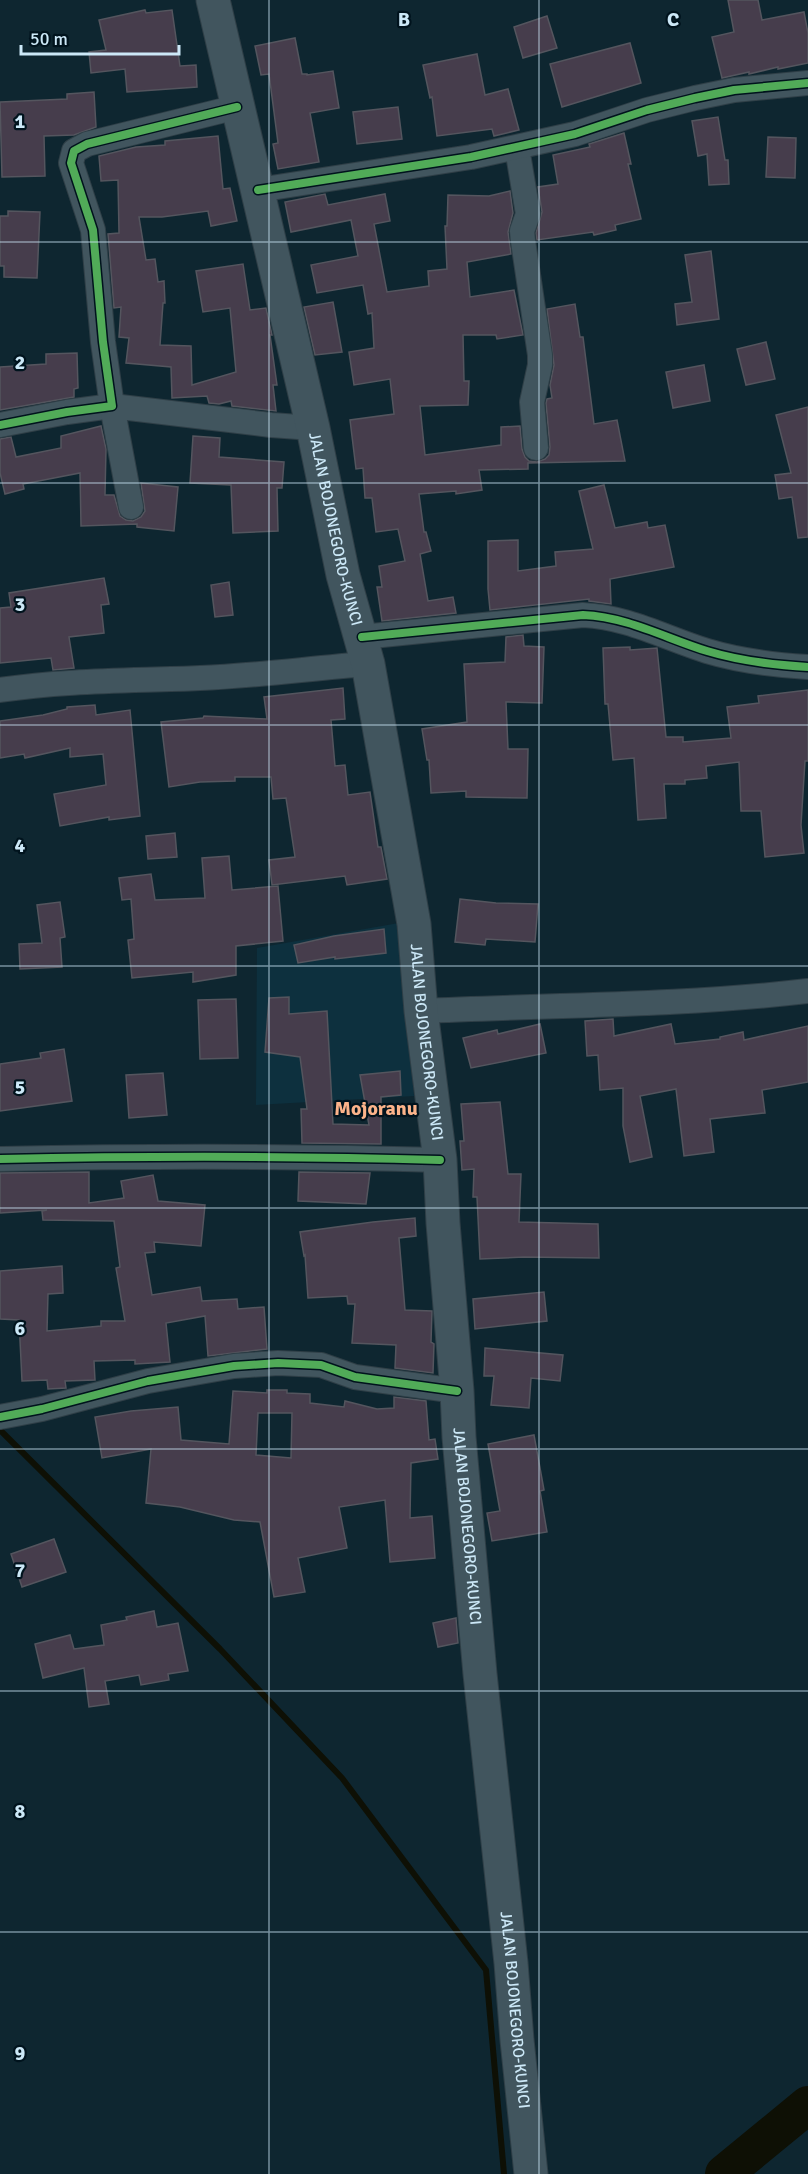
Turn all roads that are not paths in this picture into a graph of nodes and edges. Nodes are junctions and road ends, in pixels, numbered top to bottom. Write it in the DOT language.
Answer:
graph roads {
  1 [pos="213,0"];
  2 [pos="808,83"];
  3 [pos="237,107"];
  4 [pos="517,148"];
  5 [pos="258,190"];
  6 [pos="112,406"];
  7 [pos="0,425"];
  8 [pos="313,428"];
  9 [pos="536,448"];
  10 [pos="131,507"];
  11 [pos="365,650"];
  12 [pos="808,667"];
  13 [pos="0,690"];
  14 [pos="808,991"];
  15 [pos="421,1011"];
  16 [pos="0,1159"];
  17 [pos="440,1160"];
  18 [pos="458,1391"];
  19 [pos="3,1416"];
  20 [pos="531,2174"];
  1 -- 3 [label="main road, JALAN BOJONEGORO-KUNCI"];
  2 -- 4 [label="street"];
  3 -- 5 [label="main road, JALAN BOJONEGORO-KUNCI"];
  3 -- 6 [label="street"];
  4 -- 5 [label="street"];
  4 -- 9 [label="street"];
  5 -- 8 [label="main road, JALAN BOJONEGORO-KUNCI"];
  6 -- 7 [label="street"];
  6 -- 8 [label="street"];
  6 -- 10 [label="street"];
  8 -- 11 [label="main road, JALAN BOJONEGORO-KUNCI"];
  11 -- 12 [label="street"];
  11 -- 13 [label="street"];
  11 -- 15 [label="main road, JALAN BOJONEGORO-KUNCI"];
  14 -- 15 [label="street"];
  15 -- 17 [label="main road, JALAN BOJONEGORO-KUNCI"];
  16 -- 17 [label="street"];
  17 -- 18 [label="main road, JALAN BOJONEGORO-KUNCI"];
  18 -- 19 [label="street"];
  18 -- 20 [label="main road, JALAN BOJONEGORO-KUNCI"];
}
